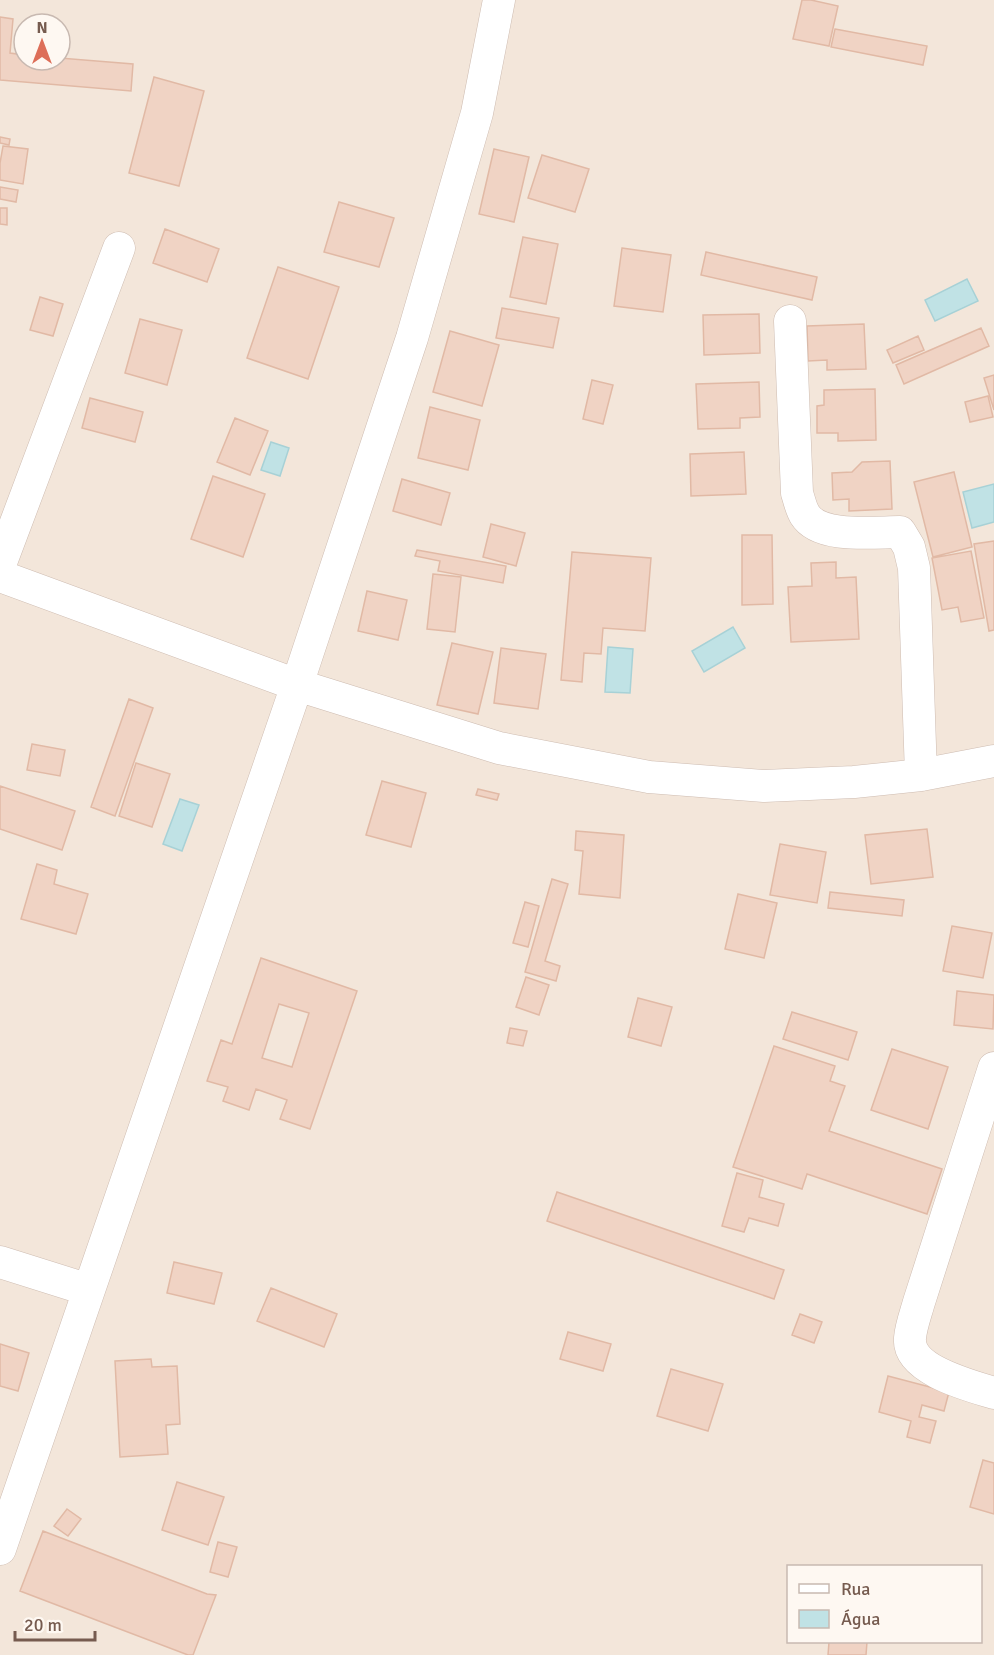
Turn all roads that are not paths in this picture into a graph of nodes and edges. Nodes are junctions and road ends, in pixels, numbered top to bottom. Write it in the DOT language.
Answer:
graph roads {
  1 [pos="499,0"];
  2 [pos="119,248"];
  3 [pos="790,321"];
  4 [pos="0,565"];
  5 [pos="0,576"];
  6 [pos="297,685"];
  7 [pos="994,761"];
  8 [pos="921,775"];
  9 [pos="994,1068"];
  10 [pos="0,1262"];
  11 [pos="89,1290"];
  12 [pos="994,1393"];
  13 [pos="0,1549"];
  1 -- 6 [label="street"];
  2 -- 4 [label="street"];
  3 -- 8 [label="street"];
  5 -- 6 [label="street"];
  6 -- 8 [label="street"];
  6 -- 11 [label="street"];
  7 -- 8 [label="street"];
  9 -- 12 [label="street"];
  10 -- 11 [label="street"];
  11 -- 13 [label="street"];
}
